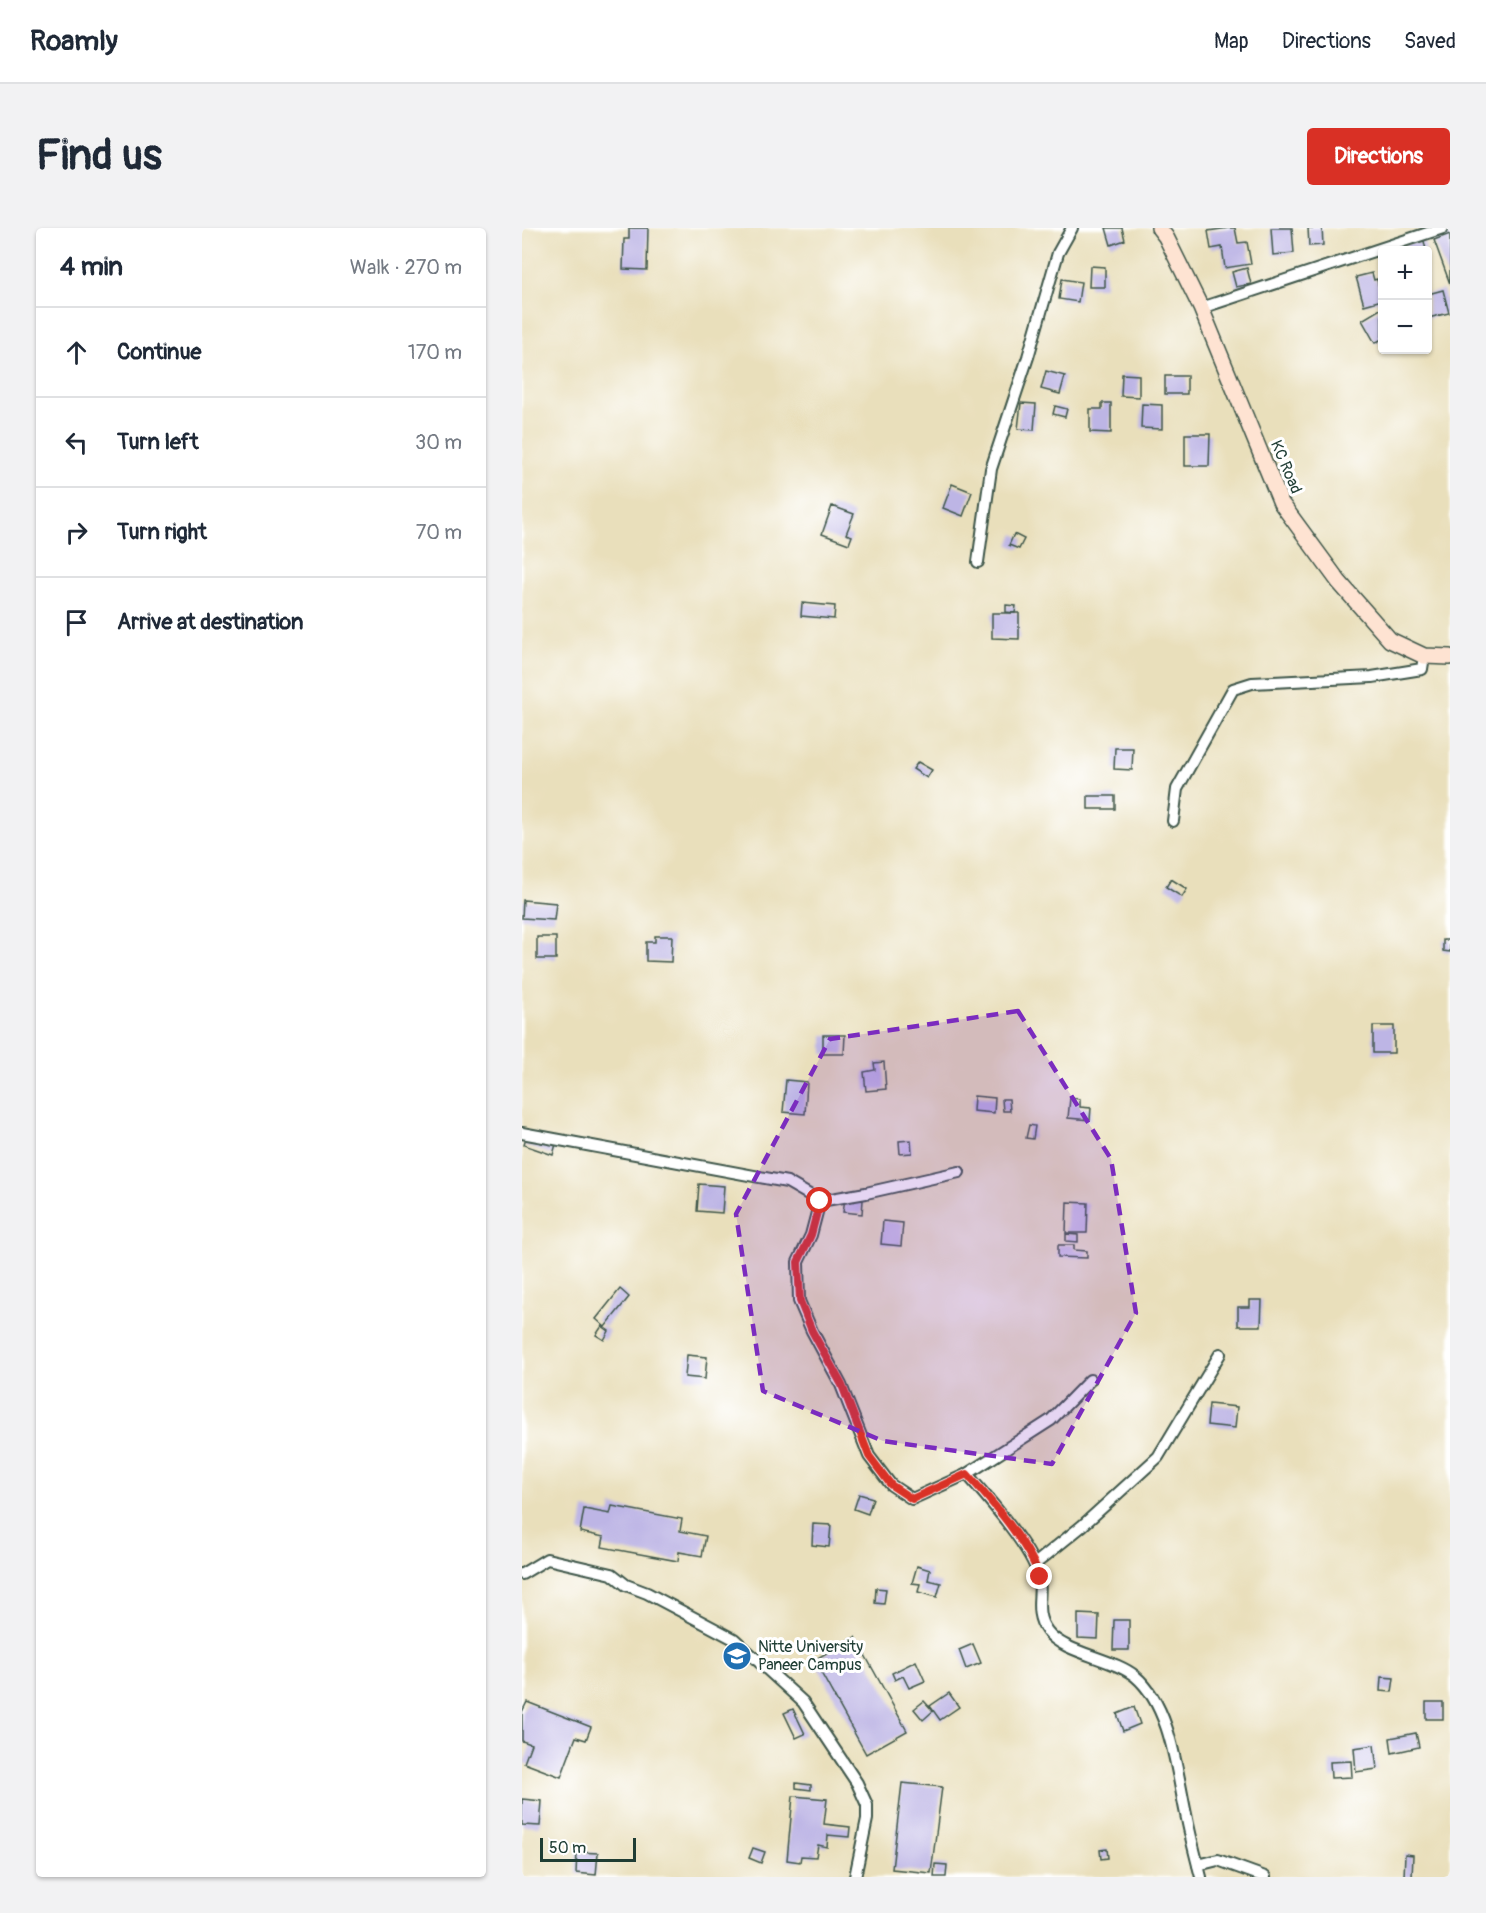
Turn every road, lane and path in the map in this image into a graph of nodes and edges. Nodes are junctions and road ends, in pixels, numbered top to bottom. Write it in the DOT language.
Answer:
graph roads {
  1 [pos="1072,228"];
  2 [pos="1159,228"];
  3 [pos="1443,228"];
  4 [pos="1201,308"];
  5 [pos="978,562"];
  6 [pos="1424,656"];
  7 [pos="1450,657"];
  8 [pos="1173,821"];
  9 [pos="522,1132"];
  10 [pos="959,1172"];
  11 [pos="820,1201"];
  12 [pos="1220,1354"];
  13 [pos="1090,1380"];
  14 [pos="967,1474"];
  15 [pos="1035,1564"];
  16 [pos="522,1574"];
  17 [pos="1198,1865"];
  18 [pos="855,1877"];
  19 [pos="1201,1877"];
  20 [pos="1265,1877"];
  1 -- 5 [label="street"];
  2 -- 4 [label="main road, KC Road"];
  3 -- 4 [label="street"];
  4 -- 6 [label="main road, KC Road"];
  6 -- 7 [label="main road, KC Road"];
  6 -- 8 [label="street"];
  9 -- 11 [label="street"];
  10 -- 11 [label="street"];
  11 -- 14 [label="street"];
  12 -- 15 [label="street"];
  13 -- 14 [label="street"];
  14 -- 15 [label="street"];
  15 -- 17 [label="street"];
  16 -- 18 [label="street"];
  17 -- 19 [label="street"];
  17 -- 20 [label="street"];
}
